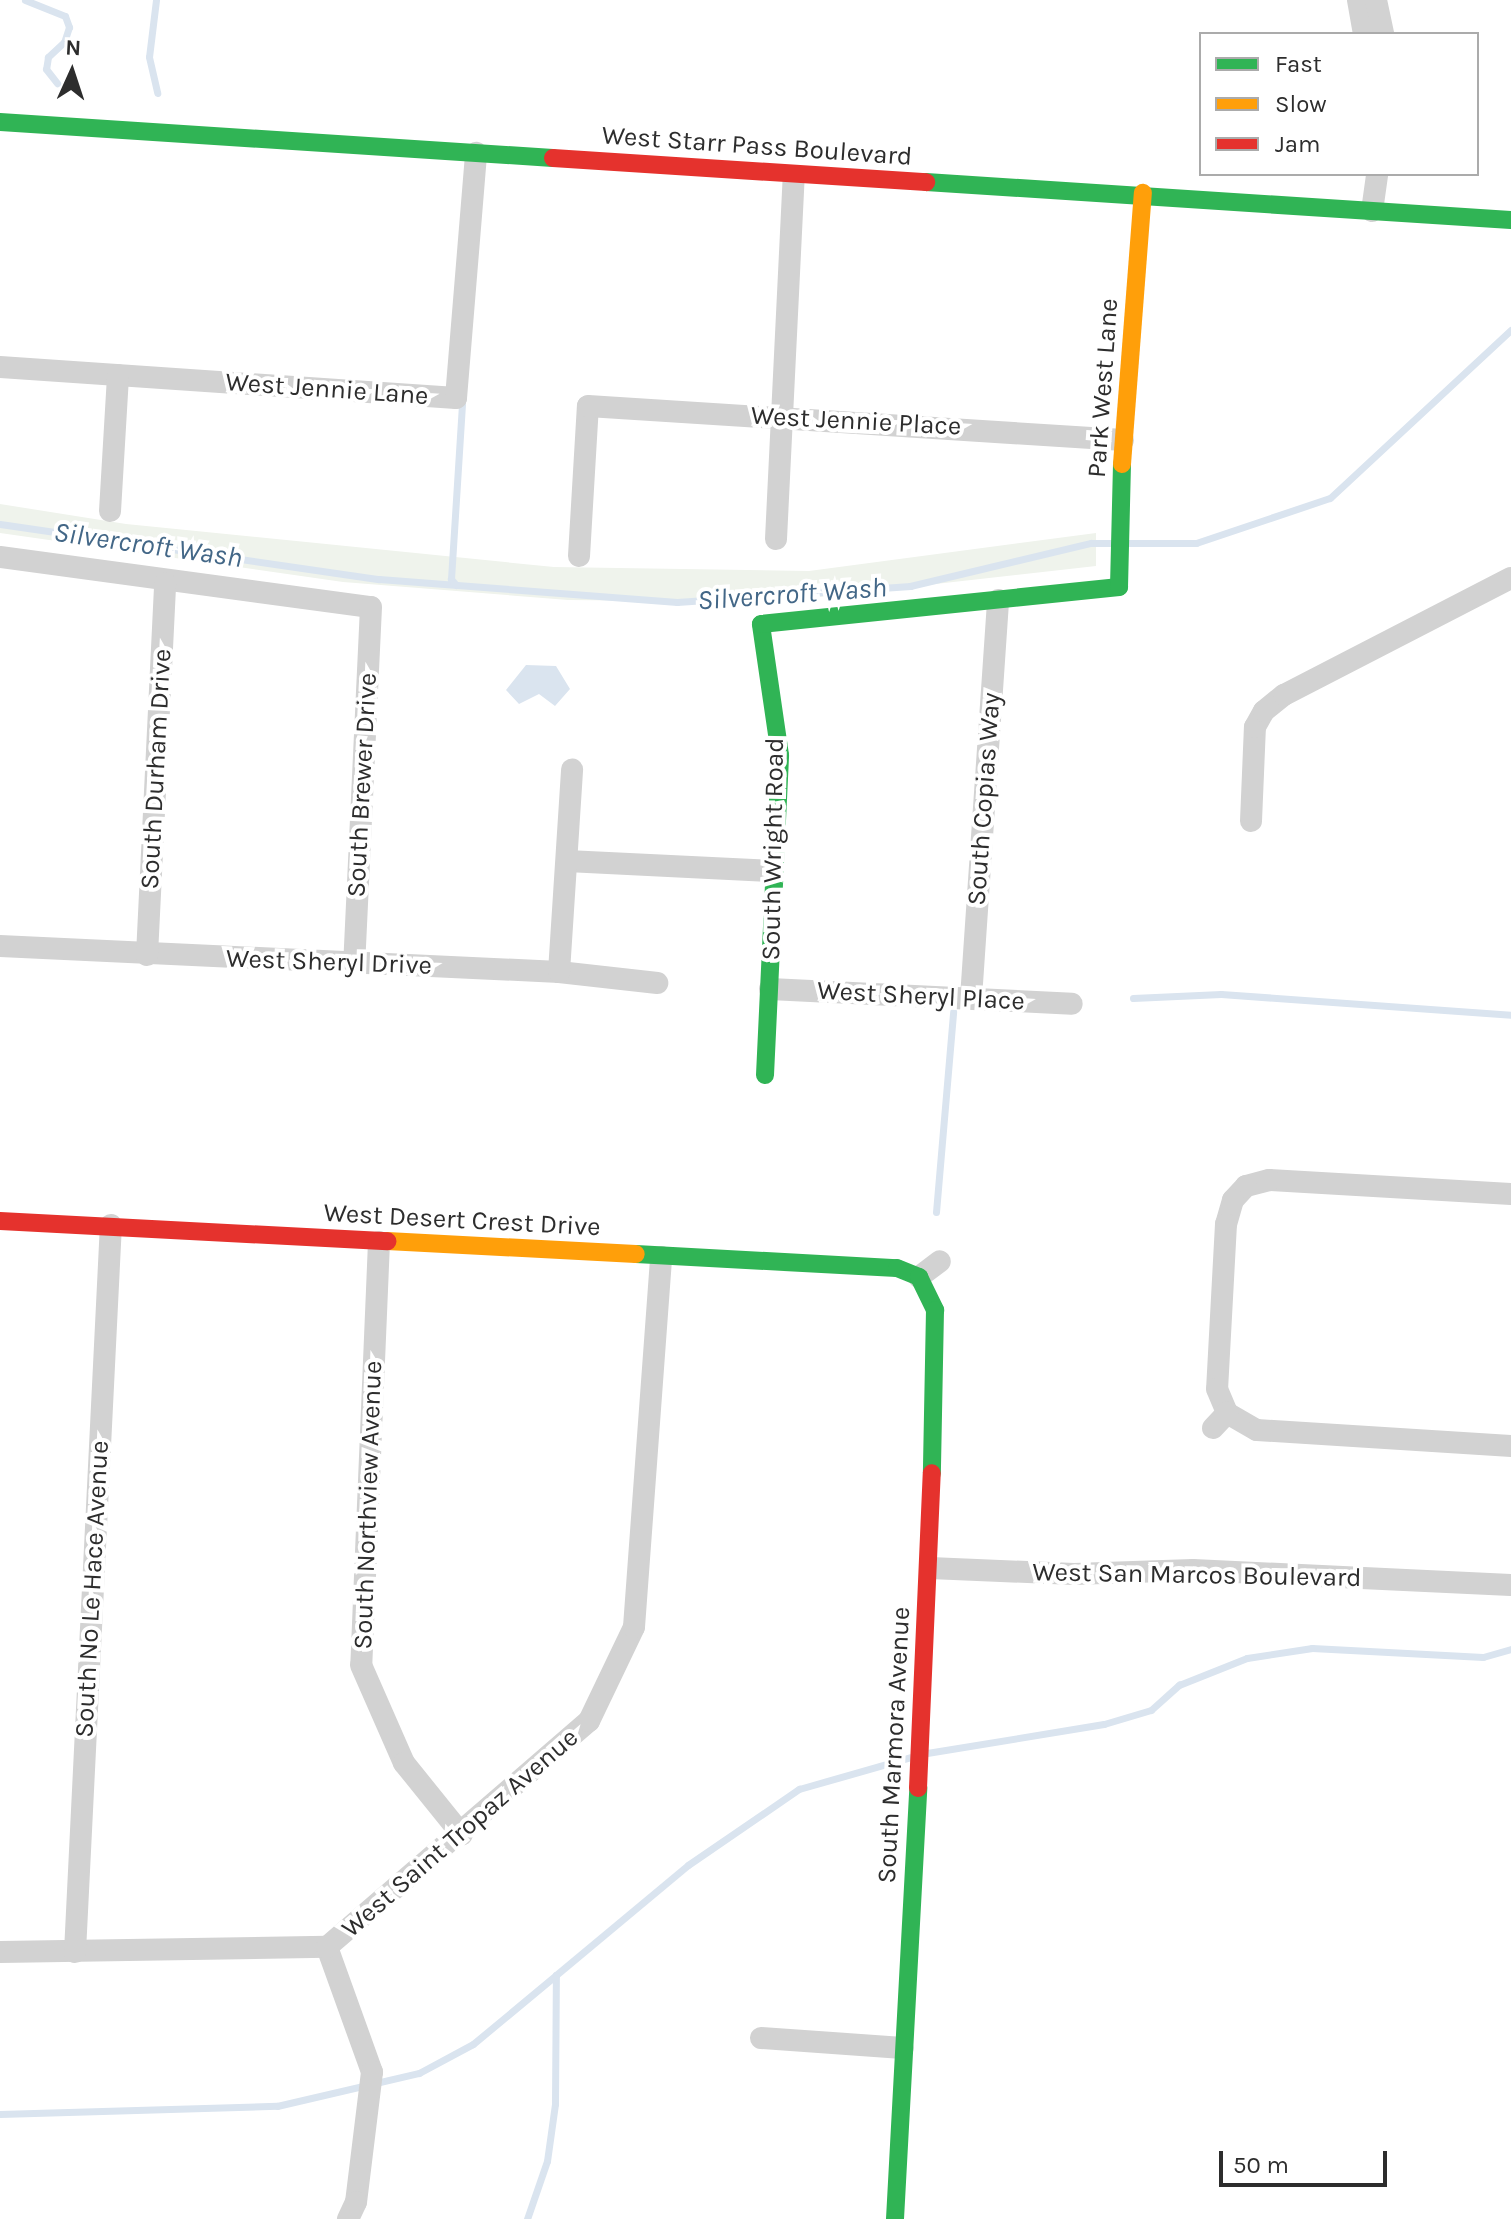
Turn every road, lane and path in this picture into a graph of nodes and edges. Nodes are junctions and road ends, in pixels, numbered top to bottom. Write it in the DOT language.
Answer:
graph roads {
  1 [pos="1358,0"];
  2 [pos="1376,0"];
  3 [pos="1364,32"];
  4 [pos="1383,32"];
  5 [pos="0,122"];
  6 [pos="476,153"];
  7 [pos="1377,176"];
  8 [pos="794,177"];
  9 [pos="1143,193"];
  10 [pos="1372,211"];
  11 [pos="1511,220"];
  12 [pos="0,367"];
  13 [pos="118,375"];
  14 [pos="783,417"];
  15 [pos="1123,440"];
  16 [pos="110,511"];
  17 [pos="776,539"];
  18 [pos="579,556"];
  19 [pos="0,557"];
  20 [pos="1511,578"];
  21 [pos="165,583"];
  22 [pos="998,600"];
  23 [pos="572,769"];
  24 [pos="1251,821"];
  25 [pos="567,861"];
  26 [pos="771,871"];
  27 [pos="0,946"];
  28 [pos="147,955"];
  29 [pos="354,962"];
  30 [pos="559,972"];
  31 [pos="657,983"];
  32 [pos="770,989"];
  33 [pos="971,998"];
  34 [pos="1072,1004"];
  35 [pos="765,1075"];
  36 [pos="1511,1194"];
  37 [pos="0,1221"];
  38 [pos="111,1225"];
  39 [pos="379,1242"];
  40 [pos="661,1257"];
  41 [pos="940,1261"];
  42 [pos="919,1277"];
  43 [pos="1511,1446"];
  44 [pos="930,1568"];
  45 [pos="1511,1585"];
  46 [pos="462,1835"];
  47 [pos="327,1947"];
  48 [pos="0,1952"];
  49 [pos="75,1952"];
  50 [pos="761,2038"];
  51 [pos="903,2048"];
  52 [pos="348,2219"];
  53 [pos="895,2219"];
  1 -- 3 [label="street"];
  2 -- 4 [label="street"];
  5 -- 6 [label="street, West Starr Pass Boulevard"];
  6 -- 8 [label="street, West Starr Pass Boulevard"];
  6 -- 13 [label="street, West Jennie Lane"];
  7 -- 10 [label="street"];
  8 -- 9 [label="street, West Starr Pass Boulevard"];
  8 -- 14 [label="street"];
  9 -- 10 [label="street, West Starr Pass Boulevard"];
  9 -- 15 [label="street, Park West Lane"];
  10 -- 11 [label="street, West Starr Pass Boulevard"];
  12 -- 13 [label="street, West Jennie Lane"];
  13 -- 16 [label="street"];
  14 -- 15 [label="street, West Jennie Place"];
  14 -- 17 [label="street"];
  14 -- 18 [label="street, West Jennie Place"];
  15 -- 22 [label="street, Park West Lane"];
  19 -- 21 [label="street"];
  20 -- 24 [label="street"];
  21 -- 28 [label="street, South Durham Drive"];
  21 -- 29 [label="street, South Brewer Drive"];
  22 -- 26 [label="street, South Wright Road"];
  22 -- 33 [label="street, South Copias Way"];
  23 -- 25 [label="street"];
  25 -- 26 [label="street"];
  25 -- 30 [label="street"];
  26 -- 32 [label="street, South Wright Road"];
  27 -- 28 [label="street, West Sheryl Drive"];
  28 -- 29 [label="street, West Sheryl Drive"];
  29 -- 30 [label="street, West Sheryl Drive"];
  30 -- 31 [label="street, West Sheryl Drive"];
  32 -- 33 [label="street, West Sheryl Place"];
  32 -- 35 [label="street, South Wright Road"];
  33 -- 34 [label="street, West Sheryl Place"];
  36 -- 43 [label="street"];
  37 -- 38 [label="street, West Desert Crest Drive"];
  38 -- 39 [label="street, West Desert Crest Drive"];
  38 -- 49 [label="street, South No Le Hace Avenue"];
  39 -- 40 [label="street, West Desert Crest Drive"];
  39 -- 46 [label="street, South Northview Avenue"];
  40 -- 42 [label="street, West Desert Crest Drive"];
  40 -- 46 [label="street, West Saint Tropaz Avenue"];
  41 -- 42 [label="street"];
  42 -- 44 [label="street, South Marmora Avenue"];
  44 -- 45 [label="street, West San Marcos Boulevard"];
  44 -- 51 [label="street, South Marmora Avenue"];
  46 -- 47 [label="street, West Saint Tropaz Avenue"];
  47 -- 49 [label="street, West Saint Tropaz Avenue"];
  47 -- 52 [label="street"];
  48 -- 49 [label="street, West Saint Tropaz Avenue"];
  50 -- 51 [label="street"];
  51 -- 53 [label="street, South Marmora Avenue"];
}
